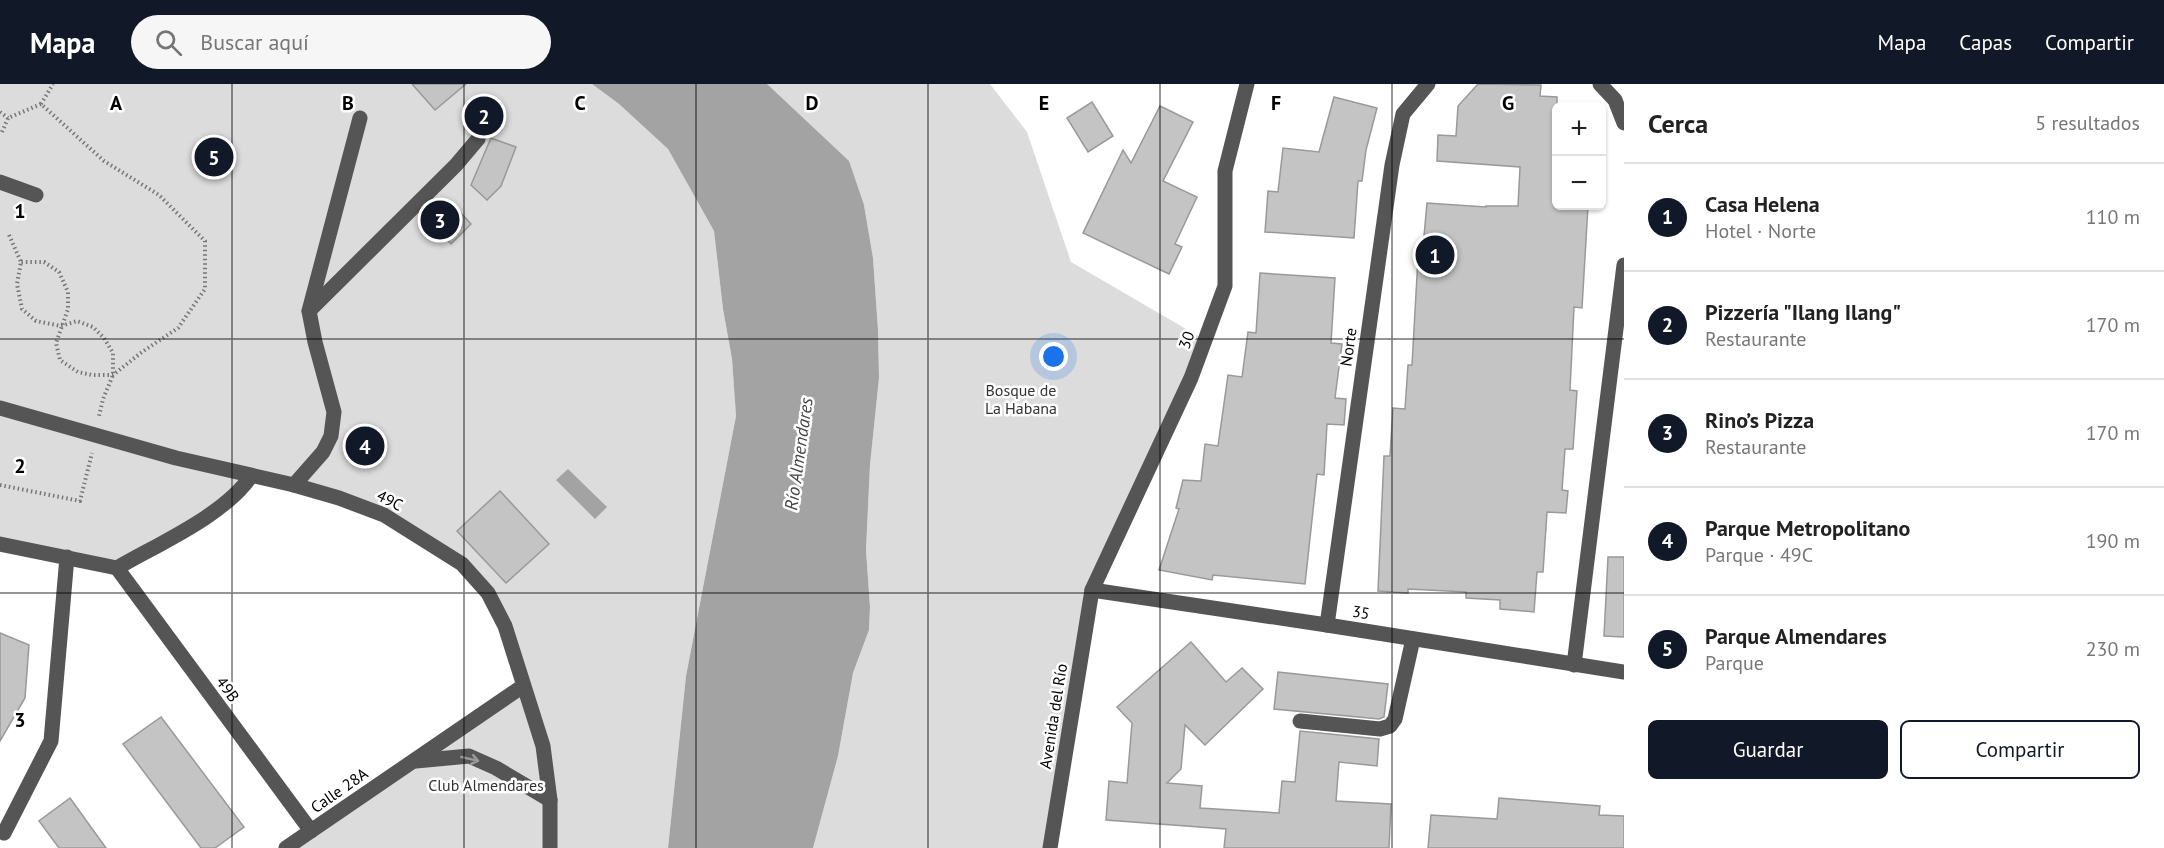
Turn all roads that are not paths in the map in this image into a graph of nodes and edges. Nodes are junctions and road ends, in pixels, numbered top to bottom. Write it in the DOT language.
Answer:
graph roads {
  1 [pos="1247,84"];
  2 [pos="1428,84"];
  3 [pos="1600,84"];
  4 [pos="360,118"];
  5 [pos="1624,123"];
  6 [pos="478,139"];
  7 [pos="0,182"];
  8 [pos="36,195"];
  9 [pos="1624,265"];
  10 [pos="309,311"];
  11 [pos="0,408"];
  12 [pos="251,476"];
  13 [pos="294,485"];
  14 [pos="0,544"];
  15 [pos="67,557"];
  16 [pos="117,568"];
  17 [pos="1092,590"];
  18 [pos="1328,625"];
  19 [pos="1413,639"];
  20 [pos="1574,665"];
  21 [pos="1624,672"];
  22 [pos="522,686"];
  23 [pos="1300,721"];
  24 [pos="413,761"];
  25 [pos="550,800"];
  26 [pos="311,831"];
  27 [pos="4,833"];
  28 [pos="286,848"];
  29 [pos="550,848"];
  30 [pos="1050,848"];
  1 -- 17 [label="street, 30"];
  2 -- 18 [label="street, Norte"];
  3 -- 5 [label="street"];
  4 -- 10 [label="street"];
  6 -- 10 [label="street"];
  7 -- 8 [label="street"];
  9 -- 20 [label="street"];
  10 -- 13 [label="street"];
  11 -- 12 [label="street, 49C"];
  12 -- 13 [label="street, 49C"];
  12 -- 16 [label="street"];
  13 -- 22 [label="street, 49C"];
  14 -- 15 [label="street"];
  15 -- 16 [label="street"];
  15 -- 27 [label="street"];
  16 -- 26 [label="street, 49B"];
  17 -- 18 [label="street, 35"];
  17 -- 30 [label="street, Avenida del Río"];
  18 -- 19 [label="street, 35"];
  19 -- 20 [label="street, 35"];
  19 -- 23 [label="street"];
  20 -- 21 [label="street, 35"];
  22 -- 24 [label="street, Calle 28A"];
  22 -- 25 [label="street, 49C"];
  24 -- 25 [label="street, Calle 28A, one-way"];
  24 -- 26 [label="street, Calle 28A"];
  25 -- 29 [label="street, 49C"];
  26 -- 28 [label="street, Calle 28A"];
}
